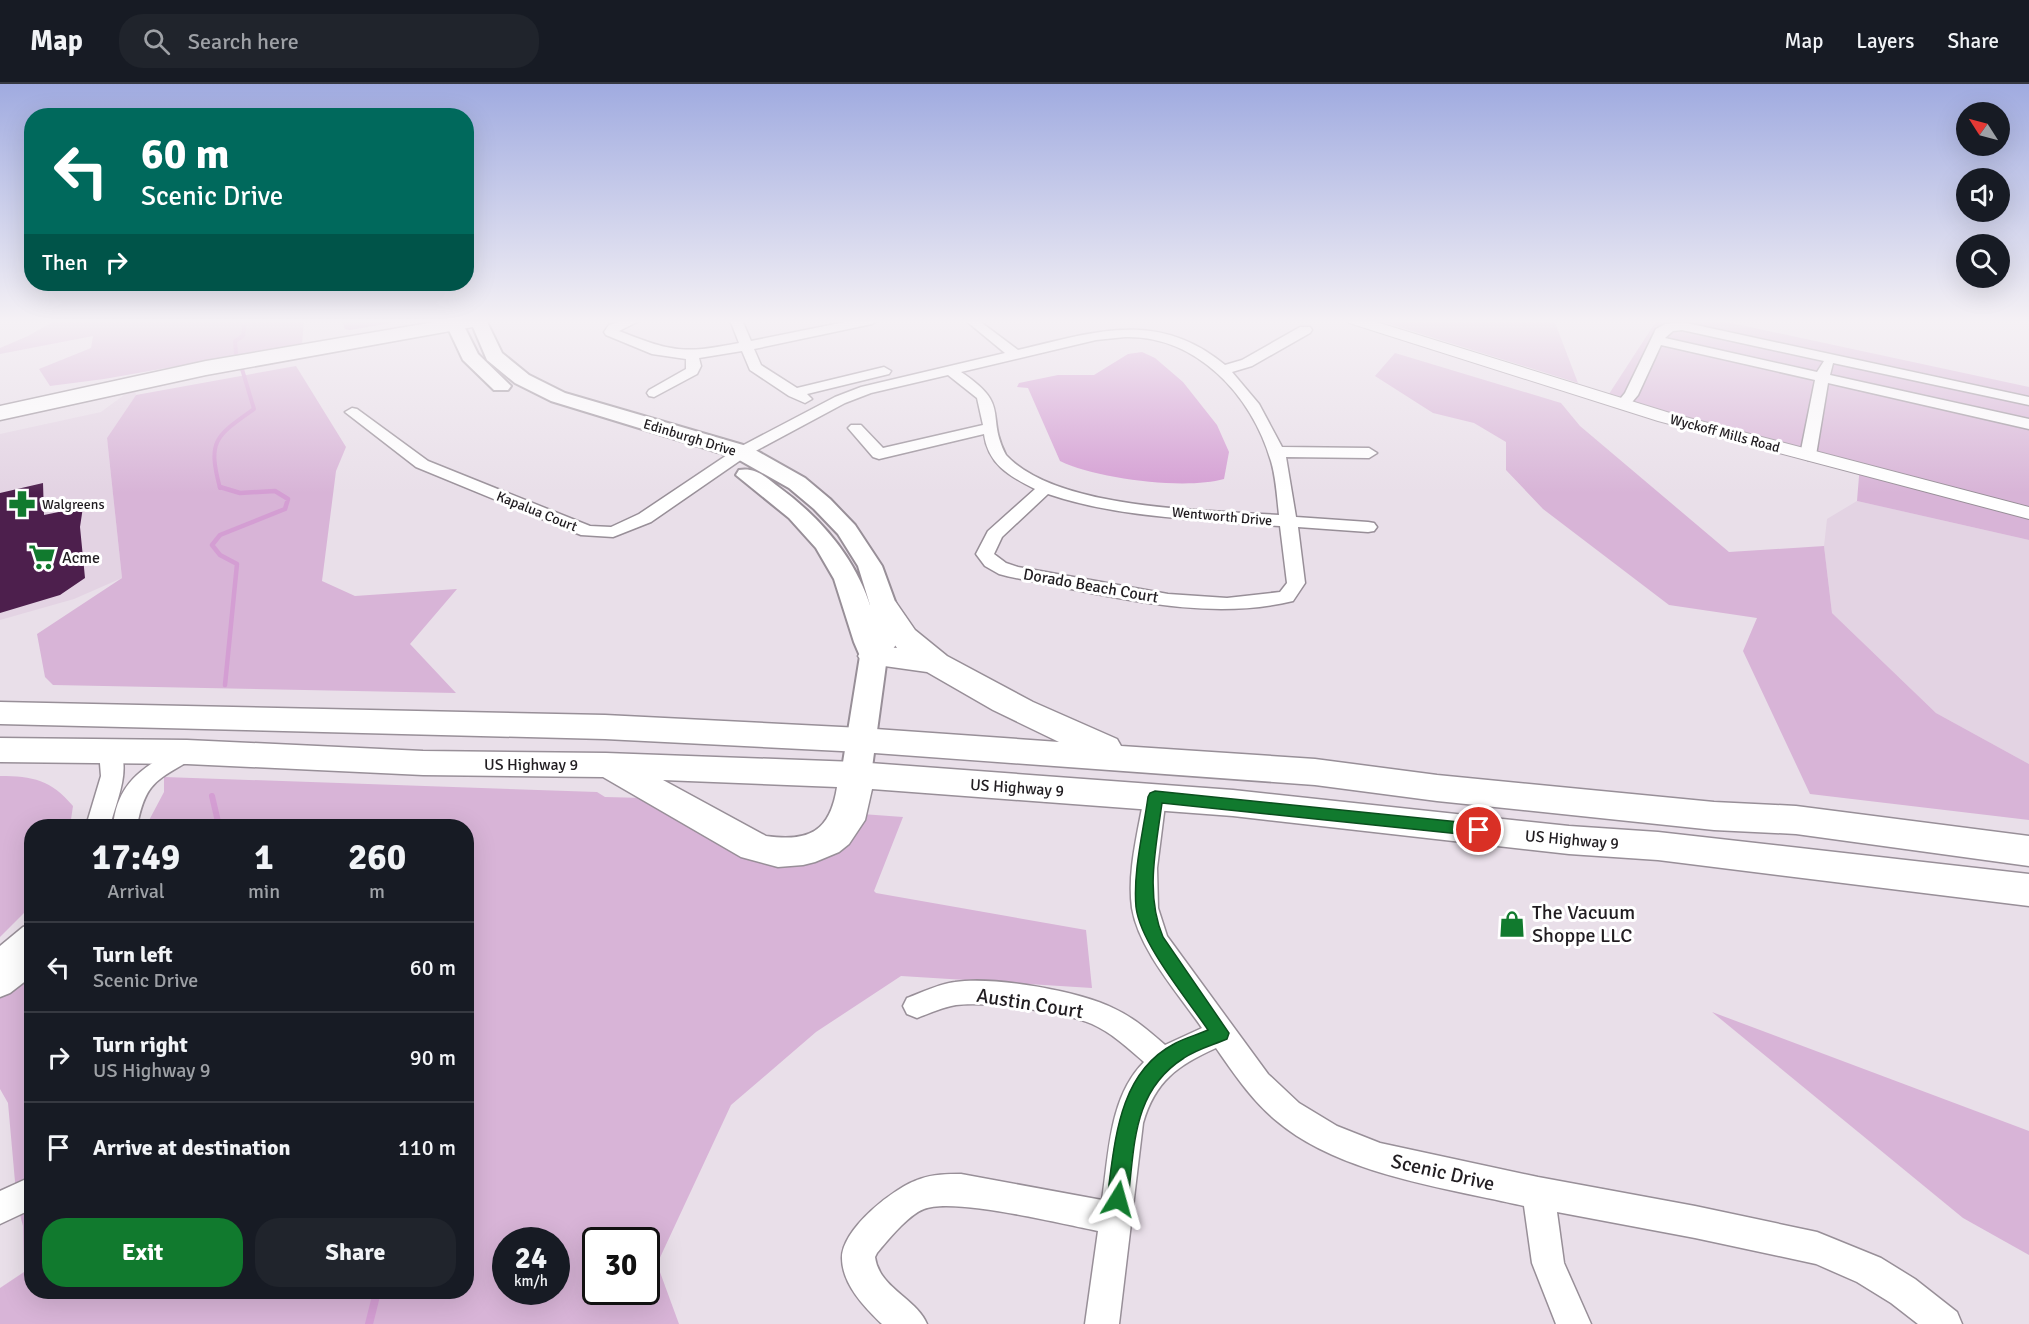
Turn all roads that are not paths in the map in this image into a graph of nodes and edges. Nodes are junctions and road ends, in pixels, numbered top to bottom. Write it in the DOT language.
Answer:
graph roads {
  1 [pos="1823,377"];
  2 [pos="161,378"];
  3 [pos="491,378"];
  4 [pos="521,378"];
  5 [pos="679,378"];
  6 [pos="771,378"];
  7 [pos="857,378"];
  8 [pos="917,378"];
  9 [pos="960,378"];
  10 [pos="1228,378"];
  11 [pos="1540,378"];
  12 [pos="1639,378"];
  13 [pos="1827,378"];
  14 [pos="1924,378"];
  15 [pos="654,393"];
  16 [pos="794,393"];
  17 [pos="2029,401"];
  18 [pos="1623,404"];
  19 [pos="822,410"];
  20 [pos="352,412"];
  21 [pos="0,413"];
  22 [pos="2029,424"];
  23 [pos="856,428"];
  24 [pos="990,428"];
  25 [pos="1276,452"];
  26 [pos="1369,453"];
  27 [pos="1808,454"];
  28 [pos="733,458"];
  29 [pos="1045,488"];
  30 [pos="2029,513"];
  31 [pos="1288,522"];
  32 [pos="1368,526"];
  33 [pos="884,607"];
  34 [pos="874,656"];
  35 [pos="934,663"];
  36 [pos="0,713"];
  37 [pos="861,740"];
  38 [pos="0,750"];
  39 [pos="110,750"];
  40 [pos="187,752"];
  41 [pos="1133,759"];
  42 [pos="606,765"];
  43 [pos="856,775"];
  44 [pos="1155,797"];
  45 [pos="100,819"];
  46 [pos="126,819"];
  47 [pos="2029,851"];
  48 [pos="2029,890"];
  49 [pos="24,942"];
  50 [pos="0,962"];
  51 [pos="24,966"];
  52 [pos="0,985"];
  53 [pos="917,1006"];
  54 [pos="1220,1033"];
  55 [pos="1164,1062"];
  56 [pos="1538,1193"];
  57 [pos="1115,1218"];
  58 [pos="910,1324"];
  59 [pos="1102,1324"];
  60 [pos="1575,1324"];
  61 [pos="1945,1324"];
  1 -- 27 [label="street"];
  2 -- 21 [label="main road"];
  3 -- 28 [label="main road, Edinburgh Drive"];
  4 -- 28 [label="main road, Edinburgh Drive"];
  5 -- 15 [label="street"];
  6 -- 16 [label="street"];
  7 -- 16 [label="street"];
  8 -- 19 [label="street, Wentworth Drive"];
  9 -- 24 [label="street, Wentworth Drive"];
  10 -- 25 [label="street, Wentworth Drive"];
  11 -- 18 [label="street, Wyckoff Mills Road"];
  12 -- 18 [label="street"];
  13 -- 22 [label="street"];
  14 -- 17 [label="street"];
  16 -- 19 [label="street"];
  18 -- 27 [label="street, Wyckoff Mills Road"];
  19 -- 28 [label="street, Wentworth Drive"];
  20 -- 28 [label="street, Kapalua Court"];
  23 -- 24 [label="street"];
  24 -- 29 [label="street, Wentworth Drive"];
  25 -- 26 [label="street"];
  25 -- 31 [label="street, Wentworth Drive"];
  27 -- 30 [label="street, Wyckoff Mills Road"];
  28 -- 33 [label="main road, Edinburgh Drive"];
  28 -- 34 [label="main road, Edinburgh Drive"];
  29 -- 31 [label="street, Wentworth Drive"];
  29 -- 31 [label="street, Dorado Beach Court"];
  31 -- 32 [label="street"];
  33 -- 34 [label="main road, Edinburgh Drive"];
  33 -- 35 [label="main road"];
  34 -- 35 [label="main road"];
  34 -- 37 [label="main road, Edinburgh Drive"];
  35 -- 41 [label="main road"];
  36 -- 37 [label="main road"];
  37 -- 41 [label="main road"];
  37 -- 43 [label="main road, Edinburgh Drive"];
  38 -- 39 [label="main road, US Highway 9"];
  39 -- 40 [label="main road, US Highway 9"];
  39 -- 45 [label="street"];
  40 -- 42 [label="main road, US Highway 9"];
  40 -- 46 [label="street"];
  41 -- 47 [label="main road"];
  42 -- 43 [label="main road, US Highway 9"];
  42 -- 43 [label="main road"];
  43 -- 44 [label="main road, US Highway 9"];
  44 -- 48 [label="main road, US Highway 9"];
  44 -- 54 [label="street, Scenic Drive"];
  49 -- 50 [label="street"];
  51 -- 52 [label="street"];
  53 -- 55 [label="street, Austin Court"];
  54 -- 55 [label="street"];
  54 -- 56 [label="street, Scenic Drive"];
  55 -- 57 [label="street"];
  56 -- 60 [label="street"];
  56 -- 61 [label="street, Scenic Drive"];
  57 -- 58 [label="street"];
  57 -- 59 [label="street"];
}
